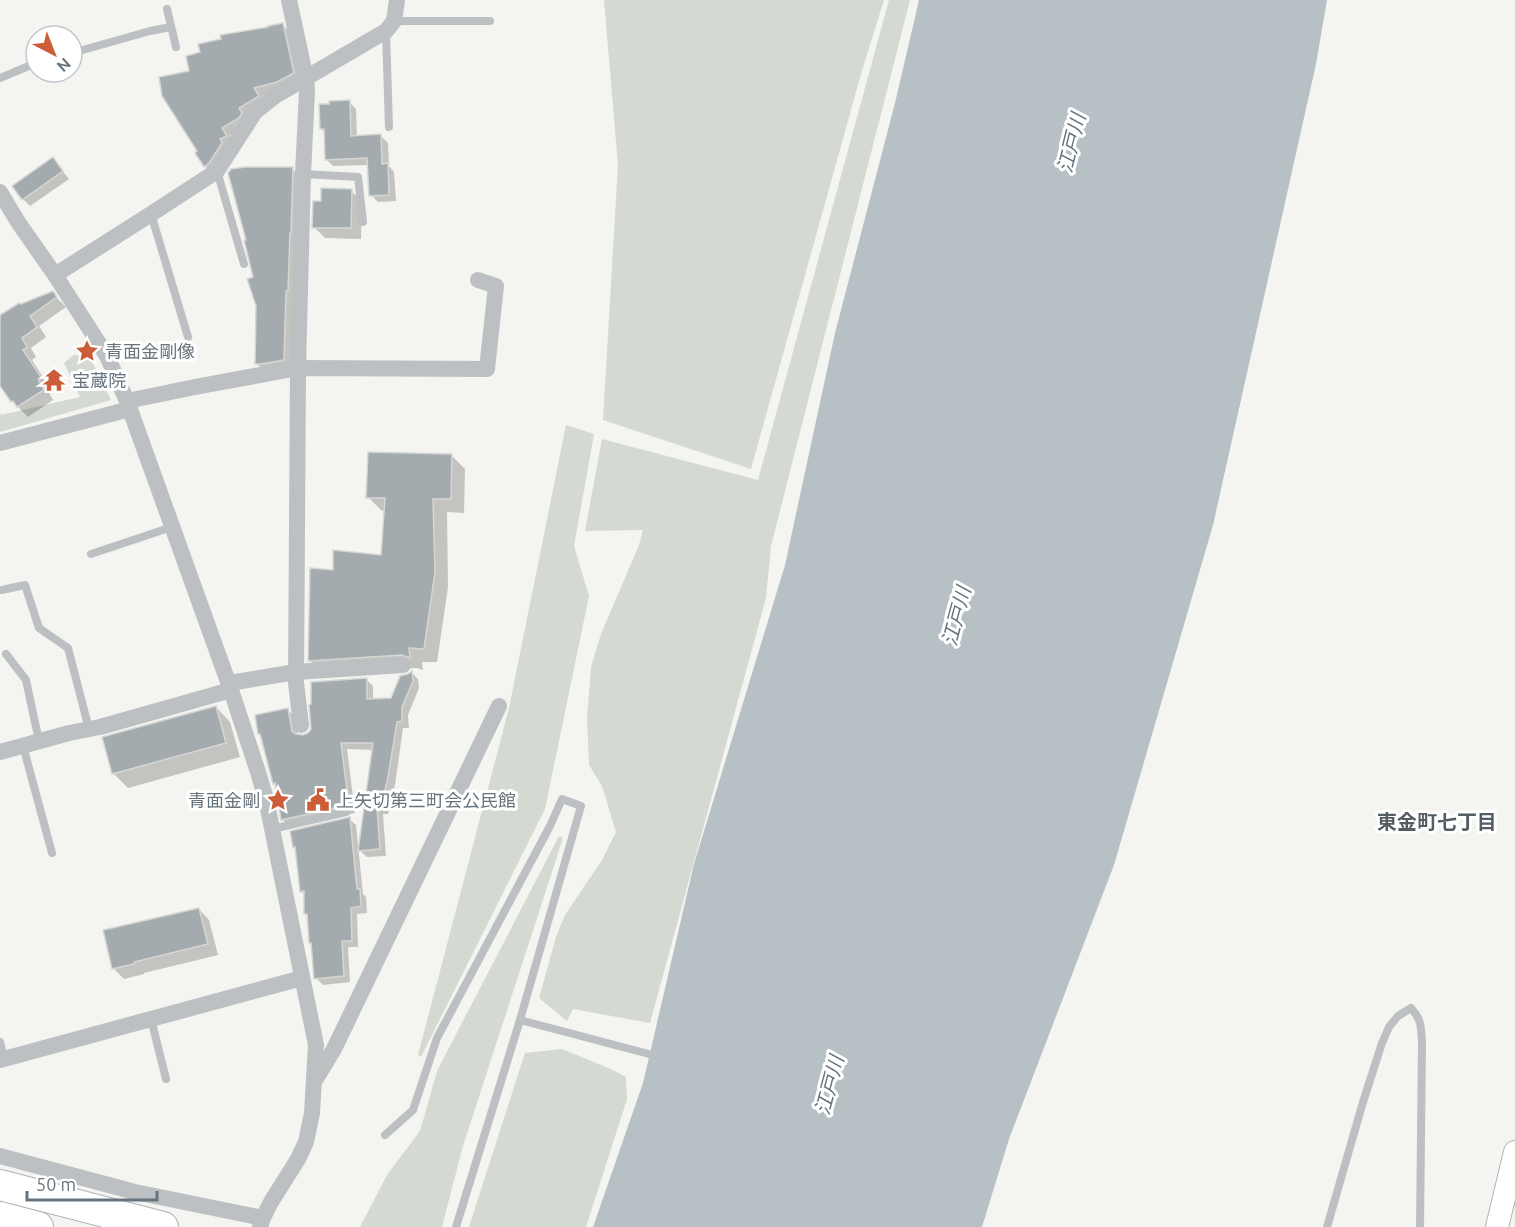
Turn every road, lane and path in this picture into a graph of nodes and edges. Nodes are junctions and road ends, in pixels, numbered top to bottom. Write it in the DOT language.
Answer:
graph roads {
  1 [pos="289,0"];
  2 [pos="397,0"];
  3 [pos="167,9"];
  4 [pos="490,21"];
  5 [pos="390,26"];
  6 [pos="171,27"];
  7 [pos="176,47"];
  8 [pos="84,50"];
  9 [pos="24,68"];
  10 [pos="0,78"];
  11 [pos="306,79"];
  12 [pos="388,128"];
  13 [pos="217,171"];
  14 [pos="303,174"];
  15 [pos="0,192"];
  16 [pos="151,214"];
  17 [pos="363,222"];
  18 [pos="244,264"];
  19 [pos="55,275"];
  20 [pos="478,280"];
  21 [pos="188,337"];
  22 [pos="298,368"];
  23 [pos="128,405"];
  24 [pos="0,444"];
  25 [pos="172,527"];
  26 [pos="91,554"];
  27 [pos="2,590"];
  28 [pos="6,654"];
  29 [pos="403,666"];
  30 [pos="296,672"];
  31 [pos="230,686"];
  32 [pos="499,706"];
  33 [pos="301,725"];
  34 [pos="89,729"];
  35 [pos="39,741"];
  36 [pos="23,746"];
  37 [pos="0,752"];
  38 [pos="346,812"];
  39 [pos="272,829"];
  40 [pos="52,853"];
  41 [pos="302,978"];
  42 [pos="152,1019"];
  43 [pos="520,1020"];
  44 [pos="1,1053"];
  45 [pos="650,1054"];
  46 [pos="166,1079"];
  47 [pos="314,1082"];
  48 [pos="385,1135"];
  49 [pos="1515,1152"];
  50 [pos="0,1156"];
  51 [pos="0,1185"];
  52 [pos="0,1217"];
  53 [pos="261,1223"];
  54 [pos="38,1227"];
  55 [pos="163,1227"];
  56 [pos="456,1227"];
  57 [pos="1327,1227"];
  58 [pos="1420,1227"];
  59 [pos="1497,1227"];
  1 -- 11 [label="street"];
  2 -- 5 [label="street"];
  3 -- 6 [label="lane"];
  4 -- 5 [label="lane"];
  5 -- 11 [label="street"];
  5 -- 12 [label="lane"];
  6 -- 7 [label="lane"];
  6 -- 8 [label="lane"];
  9 -- 10 [label="lane"];
  11 -- 13 [label="street"];
  11 -- 14 [label="street"];
  13 -- 16 [label="street"];
  13 -- 18 [label="lane"];
  14 -- 17 [label="lane"];
  14 -- 22 [label="street"];
  15 -- 19 [label="street"];
  16 -- 19 [label="street"];
  16 -- 21 [label="lane"];
  19 -- 23 [label="street"];
  20 -- 22 [label="street"];
  22 -- 23 [label="street"];
  22 -- 30 [label="street"];
  23 -- 24 [label="street"];
  23 -- 25 [label="street"];
  25 -- 26 [label="lane"];
  25 -- 31 [label="street"];
  27 -- 34 [label="lane"];
  28 -- 35 [label="lane"];
  29 -- 30 [label="street"];
  30 -- 31 [label="street"];
  30 -- 33 [label="street"];
  31 -- 34 [label="street"];
  31 -- 39 [label="street"];
  32 -- 47 [label="street"];
  34 -- 35 [label="street"];
  35 -- 36 [label="street"];
  36 -- 37 [label="street"];
  36 -- 40 [label="lane"];
  38 -- 39 [label="lane"];
  39 -- 41 [label="street"];
  41 -- 42 [label="street"];
  41 -- 47 [label="street"];
  42 -- 44 [label="street"];
  42 -- 46 [label="lane"];
  43 -- 45 [label="lane"];
  43 -- 48 [label="lane"];
  43 -- 56 [label="lane"];
  47 -- 53 [label="street"];
  49 -- 59 [label="main road"];
  50 -- 53 [label="street"];
  51 -- 55 [label="highway"];
  52 -- 54 [label="highway"];
  57 -- 58 [label="lane"];
}
